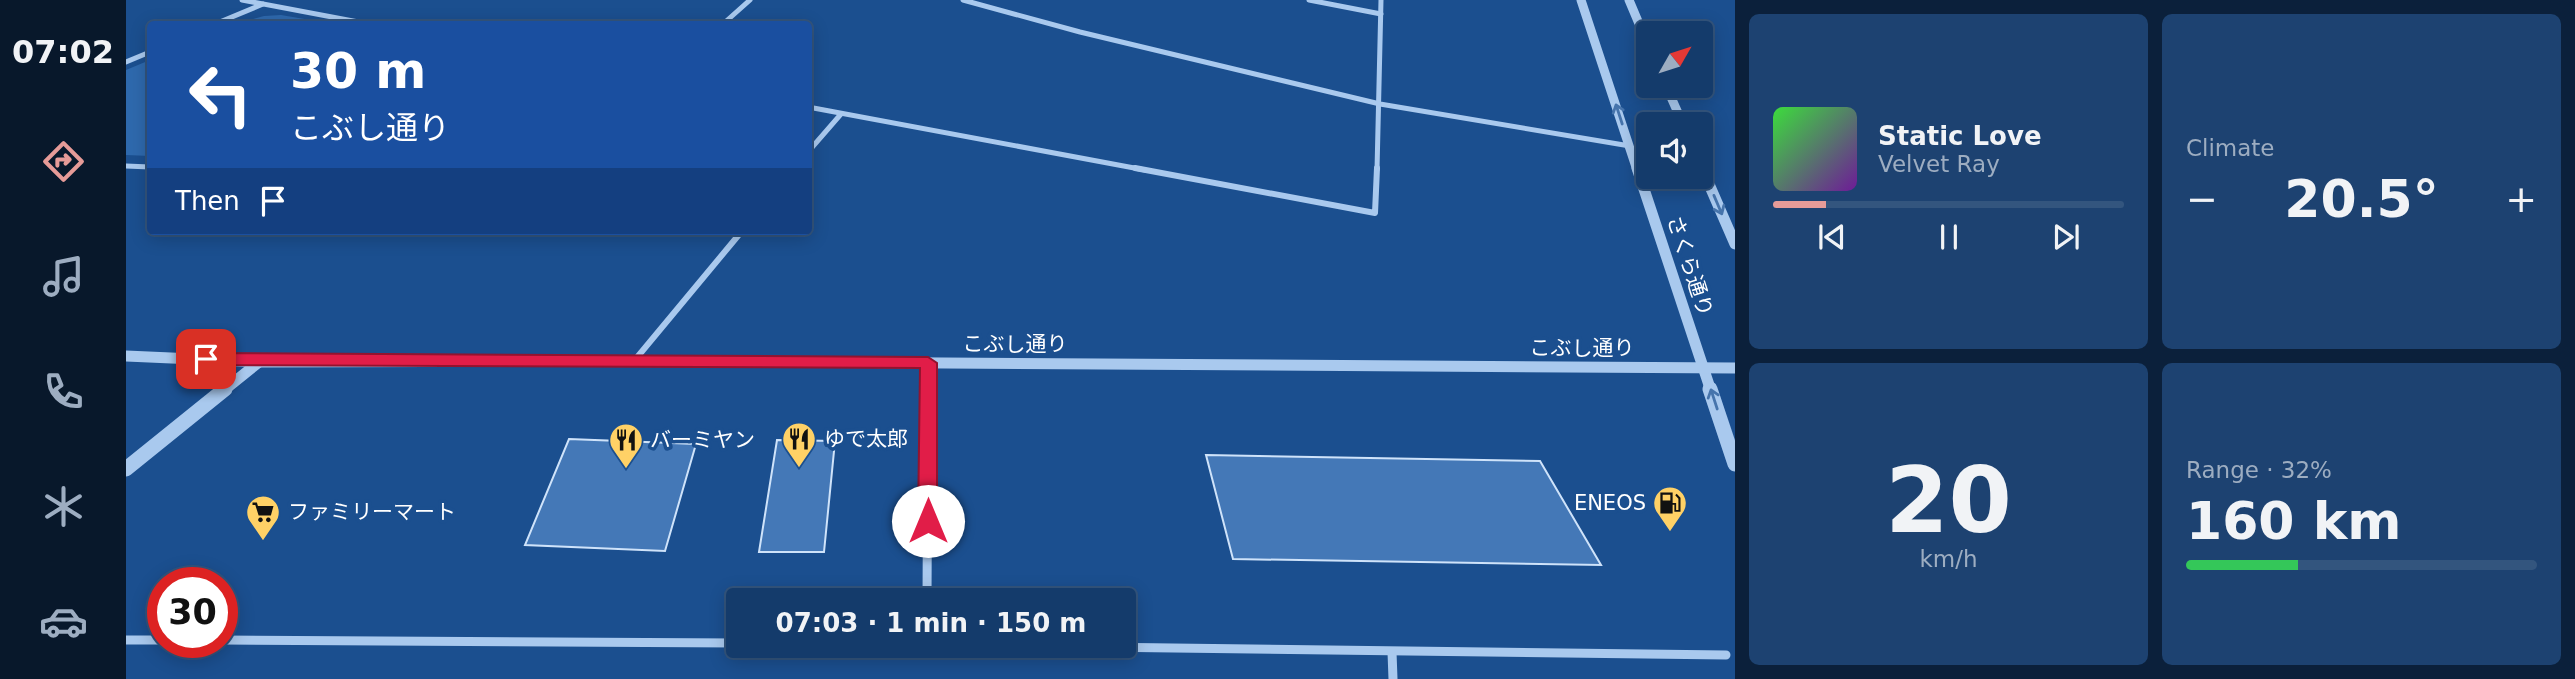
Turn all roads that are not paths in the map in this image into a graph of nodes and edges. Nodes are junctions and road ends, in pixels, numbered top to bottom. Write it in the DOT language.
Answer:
graph roads {
  1 [pos="242,0"];
  2 [pos="750,0"];
  3 [pos="963,0"];
  4 [pos="1310,0"];
  5 [pos="1381,0"];
  6 [pos="1581,0"];
  7 [pos="1629,0"];
  8 [pos="263,4"];
  9 [pos="1381,14"];
  10 [pos="222,21"];
  11 [pos="353,21"];
  12 [pos="726,21"];
  13 [pos="1638,21"];
  14 [pos="147,53"];
  15 [pos="126,62"];
  16 [pos="1381,104"];
  17 [pos="812,108"];
  18 [pos="841,114"];
  19 [pos="1630,146"];
  20 [pos="812,147"];
  21 [pos="126,166"];
  22 [pos="147,167"];
  23 [pos="1711,189"];
  24 [pos="739,235"];
  25 [pos="1735,244"];
  26 [pos="126,356"];
  27 [pos="634,361"];
  28 [pos="259,362"];
  29 [pos="928,363"];
  30 [pos="1703,368"];
  31 [pos="1735,368"];
  32 [pos="1735,464"];
  33 [pos="126,469"];
  34 [pos="927,588"];
  35 [pos="126,640"];
  36 [pos="147,640"];
  37 [pos="238,640"];
  38 [pos="726,643"];
  39 [pos="1136,648"];
  40 [pos="1392,652"];
  41 [pos="1726,655"];
  42 [pos="1392,679"];
  1 -- 8 [label="street"];
  2 -- 12 [label="street"];
  3 -- 16 [label="street"];
  4 -- 9 [label="street"];
  5 -- 9 [label="street"];
  19 -- 6 [label="street, さくら通り, one-way"];
  7 -- 13 [label="street"];
  8 -- 10 [label="street"];
  8 -- 11 [label="street"];
  9 -- 16 [label="street"];
  14 -- 15 [label="street"];
  16 -- 18 [label="street"];
  16 -- 19 [label="street"];
  17 -- 18 [label="street"];
  18 -- 20 [label="street"];
  19 -- 30 [label="street, さくら通り"];
  21 -- 22 [label="street"];
  23 -- 25 [label="street, one-way"];
  24 -- 27 [label="street"];
  26 -- 28 [label="street, こぶし通り"];
  27 -- 28 [label="street, こぶし通り"];
  27 -- 29 [label="street, こぶし通り"];
  28 -- 33 [label="street"];
  29 -- 30 [label="street, こぶし通り"];
  29 -- 34 [label="street"];
  30 -- 31 [label="street, こぶし通り"];
  32 -- 30 [label="street, さくら通り, one-way"];
  35 -- 36 [label="street"];
  37 -- 38 [label="street"];
  39 -- 40 [label="street"];
  40 -- 41 [label="street"];
  40 -- 42 [label="street"];
}
